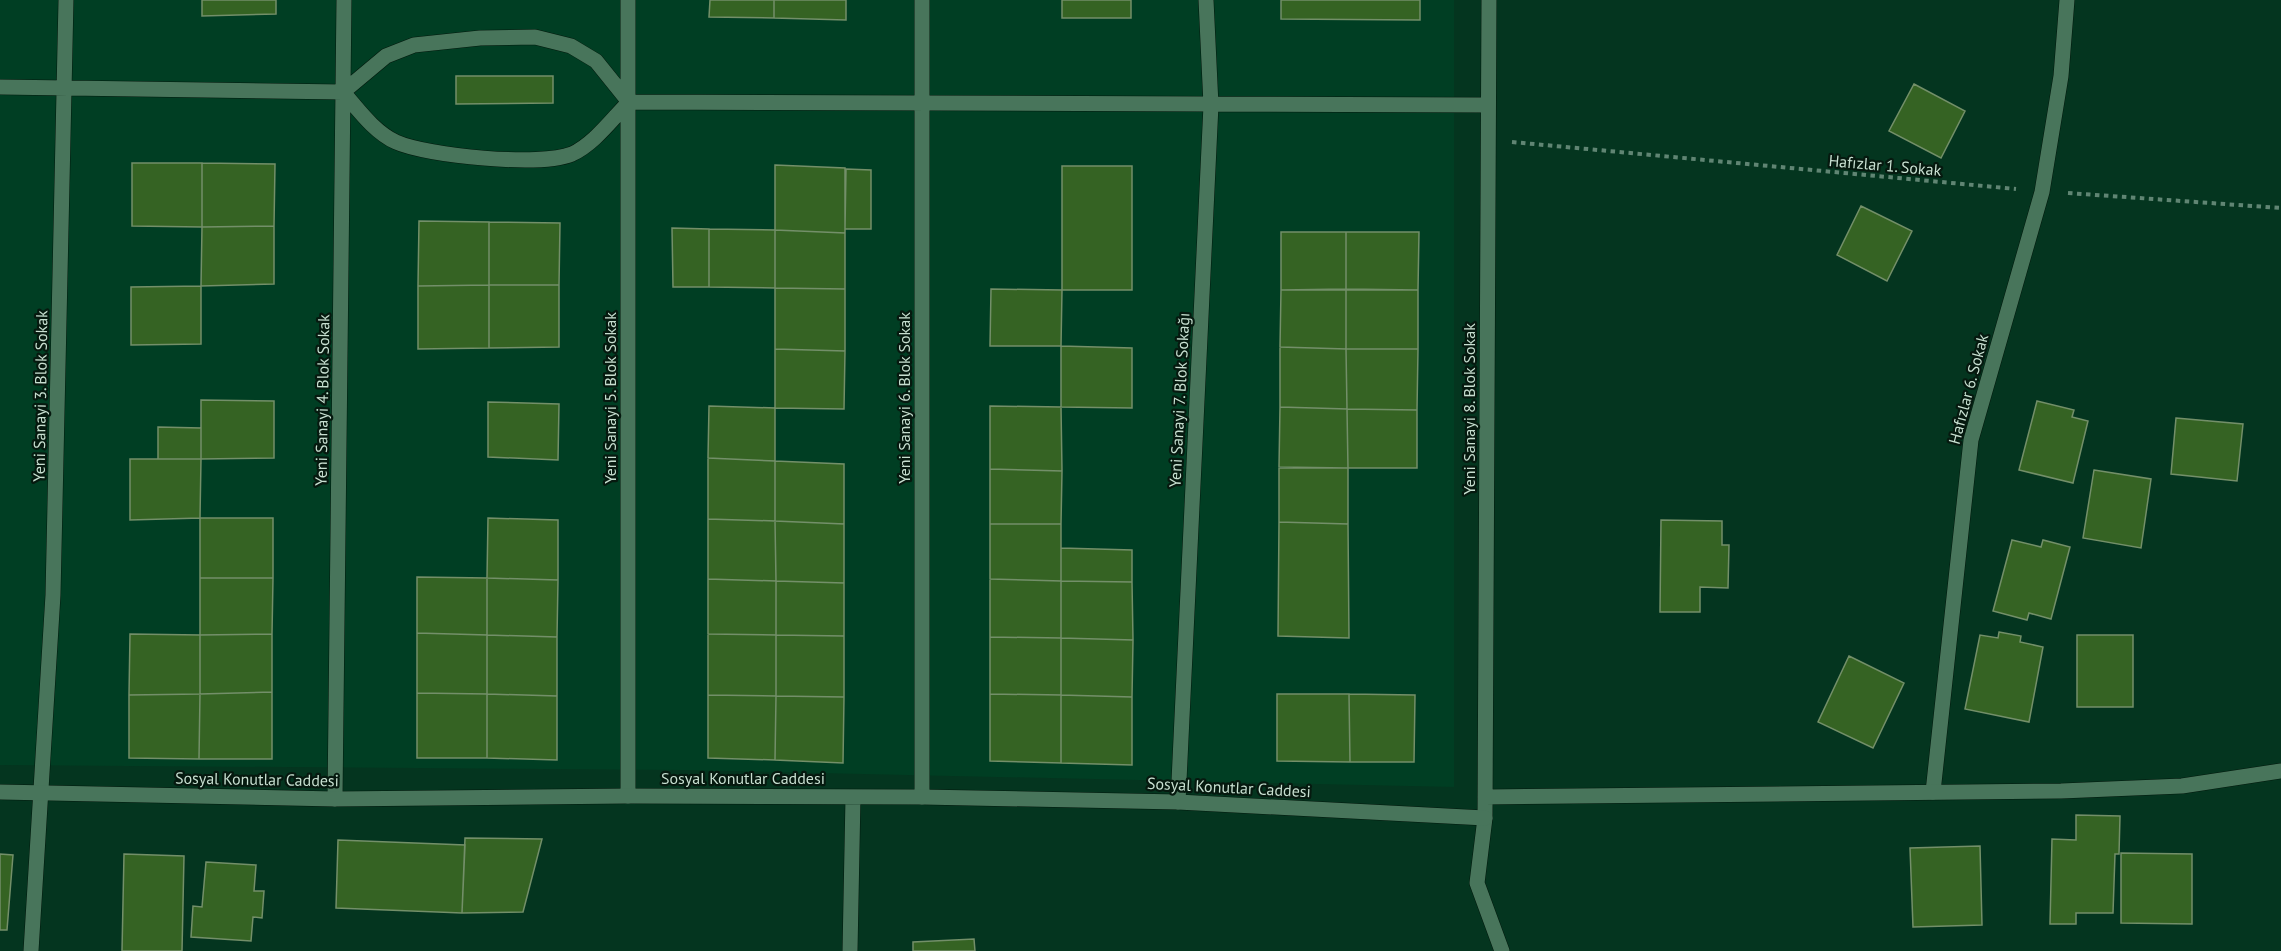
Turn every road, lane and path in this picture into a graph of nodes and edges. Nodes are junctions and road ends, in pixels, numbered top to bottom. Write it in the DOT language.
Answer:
graph roads {
  1 [pos="66,0"];
  2 [pos="344,0"];
  3 [pos="628,0"];
  4 [pos="921,0"];
  5 [pos="1206,0"];
  6 [pos="1489,0"];
  7 [pos="2067,0"];
  8 [pos="0,87"];
  9 [pos="66,87"];
  10 [pos="343,92"];
  11 [pos="629,102"];
  12 [pos="922,102"];
  13 [pos="1211,105"];
  14 [pos="1488,105"];
  15 [pos="1488,139"];
  16 [pos="2042,192"];
  17 [pos="2281,208"];
  18 [pos="2281,771"];
  19 [pos="0,792"];
  20 [pos="1933,792"];
  21 [pos="43,793"];
  22 [pos="628,796"];
  23 [pos="853,797"];
  24 [pos="922,797"];
  25 [pos="1485,797"];
  26 [pos="335,800"];
  27 [pos="1178,802"];
  28 [pos="1485,818"];
  29 [pos="32,951"];
  30 [pos="850,951"];
  31 [pos="1502,951"];
  1 -- 9 [label="street, Yeni Sanayi 3. Blok Sokak"];
  2 -- 10 [label="street, Yeni Sanayi 4. Blok Sokak"];
  3 -- 11 [label="street, Yeni Sanayi 5. Blok Sokak"];
  4 -- 12 [label="street, Yeni Sanayi 6. Blok Sokak"];
  5 -- 13 [label="street, Yeni Sanayi 7. Blok Sokağı"];
  6 -- 14 [label="street, Yeni Sanayi 8. Blok Sokak"];
  7 -- 16 [label="street, Hafızlar 6. Sokak"];
  8 -- 9 [label="street"];
  9 -- 10 [label="street"];
  9 -- 21 [label="street, Yeni Sanayi 3. Blok Sokak"];
  10 -- 11 [label="street"];
  10 -- 11 [label="street"];
  10 -- 26 [label="street, Yeni Sanayi 4. Blok Sokak"];
  11 -- 12 [label="street"];
  11 -- 22 [label="street, Yeni Sanayi 5. Blok Sokak"];
  12 -- 13 [label="street"];
  12 -- 24 [label="street, Yeni Sanayi 6. Blok Sokak"];
  13 -- 14 [label="street"];
  13 -- 27 [label="street, Yeni Sanayi 7. Blok Sokağı"];
  14 -- 15 [label="street, Yeni Sanayi 8. Blok Sokak"];
  15 -- 16 [label="path, Hafızlar 1. Sokak"];
  15 -- 25 [label="street, Yeni Sanayi 8. Blok Sokak"];
  16 -- 17 [label="path, Hafızlar 1. Sokak"];
  16 -- 20 [label="street, Hafızlar 6. Sokak"];
  18 -- 20 [label="street"];
  19 -- 21 [label="street, Sosyal Konutlar Caddesi"];
  20 -- 25 [label="street"];
  21 -- 26 [label="street, Sosyal Konutlar Caddesi"];
  21 -- 29 [label="street, Yeni Sanayi 3. Blok Sokak"];
  22 -- 23 [label="street, Sosyal Konutlar Caddesi"];
  22 -- 26 [label="street, Sosyal Konutlar Caddesi"];
  23 -- 24 [label="street, Sosyal Konutlar Caddesi"];
  23 -- 30 [label="street"];
  24 -- 27 [label="street, Sosyal Konutlar Caddesi"];
  25 -- 28 [label="street, Yeni Sanayi 8. Blok Sokak"];
  27 -- 28 [label="street, Sosyal Konutlar Caddesi"];
  28 -- 31 [label="street, Yeni Sanayi 8. Blok Sokak"];
}
